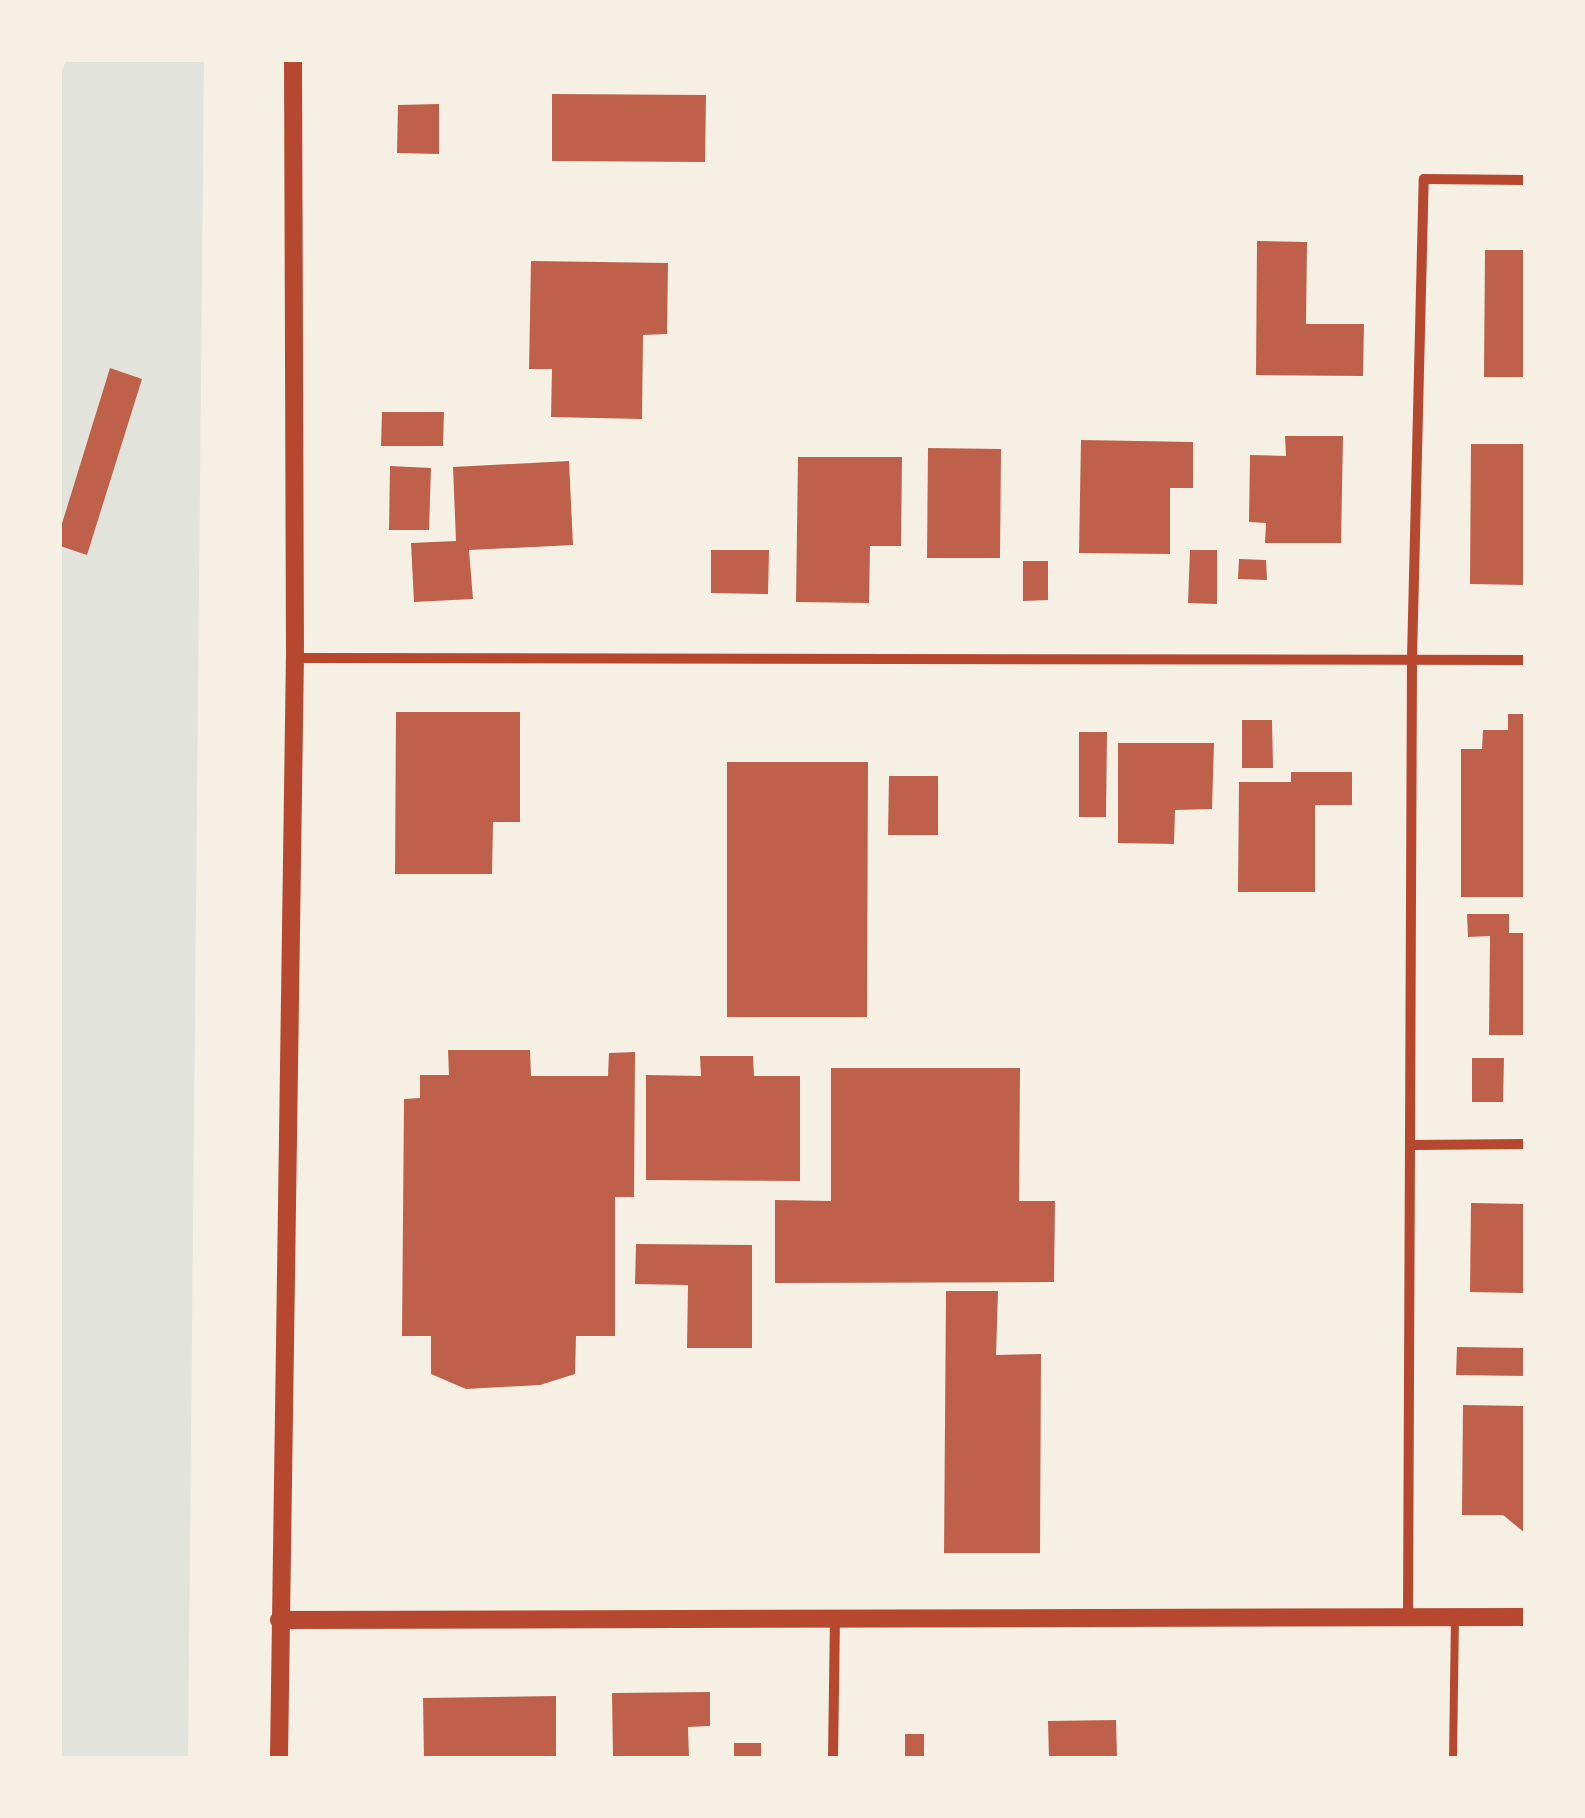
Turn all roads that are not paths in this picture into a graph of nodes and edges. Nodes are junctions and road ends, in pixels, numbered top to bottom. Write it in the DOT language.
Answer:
graph roads {
  1 [pos="293,60"];
  2 [pos="1525,180"];
  3 [pos="295,658"];
  4 [pos="1412,658"];
  5 [pos="1525,660"];
  6 [pos="1413,1144"];
  7 [pos="1525,1144"];
  8 [pos="835,1616"];
  9 [pos="1408,1616"];
  10 [pos="1455,1617"];
  11 [pos="1525,1618"];
  12 [pos="279,1620"];
  13 [pos="278,1758"];
  14 [pos="833,1758"];
  15 [pos="1453,1758"];
  1 -- 3 [label="street"];
  2 -- 4 [label="street"];
  3 -- 4 [label="street"];
  3 -- 12 [label="street"];
  4 -- 5 [label="street"];
  4 -- 6 [label="street"];
  6 -- 7 [label="street"];
  6 -- 9 [label="street"];
  8 -- 9 [label="street"];
  8 -- 12 [label="street"];
  8 -- 14 [label="street"];
  9 -- 10 [label="street"];
  10 -- 11 [label="street"];
  10 -- 15 [label="lane"];
  12 -- 13 [label="street"];
}
